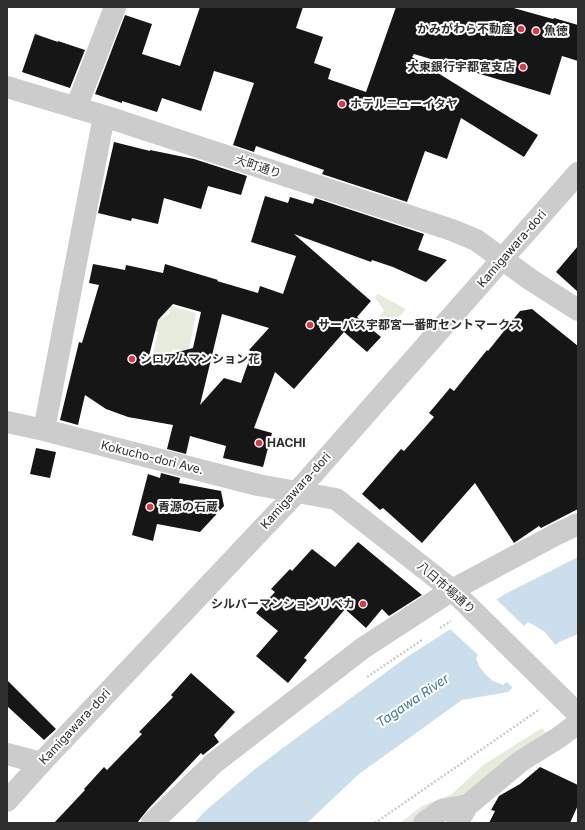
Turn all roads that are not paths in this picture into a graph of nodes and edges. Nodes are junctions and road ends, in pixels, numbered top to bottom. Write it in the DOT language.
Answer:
graph roads {
  1 [pos="115,7"];
  2 [pos="7,87"];
  3 [pos="76,108"];
  4 [pos="104,116"];
  5 [pos="578,173"];
  6 [pos="503,259"];
  7 [pos="578,310"];
  8 [pos="7,422"];
  9 [pos="44,430"];
  10 [pos="297,492"];
  11 [pos="578,524"];
  12 [pos="454,593"];
  13 [pos="578,717"];
  14 [pos="7,754"];
  15 [pos="41,763"];
  16 [pos="7,801"];
  17 [pos="462,814"];
  18 [pos="152,823"];
  19 [pos="424,823"];
  1 -- 3 [label="street"];
  2 -- 3 [label="street, 大町通り"];
  3 -- 4 [label="street, 大町通り"];
  4 -- 6 [label="street, 大町通り"];
  4 -- 9 [label="street"];
  5 -- 6 [label="street, Kamigawara-dori"];
  6 -- 7 [label="street, 大町通り"];
  6 -- 10 [label="street, Kamigawara-dori"];
  8 -- 9 [label="street, Kokucho-dori Ave."];
  9 -- 10 [label="street, Kokucho-dori Ave."];
  10 -- 12 [label="street, 八日市場通り"];
  10 -- 15 [label="street, Kamigawara-dori"];
  11 -- 12 [label="street"];
  12 -- 13 [label="street, 八日市場通り"];
  12 -- 18 [label="street"];
  13 -- 17 [label="street"];
  14 -- 15 [label="street"];
  15 -- 16 [label="street, Kamigawara-dori"];
  17 -- 19 [label="street"];
}
